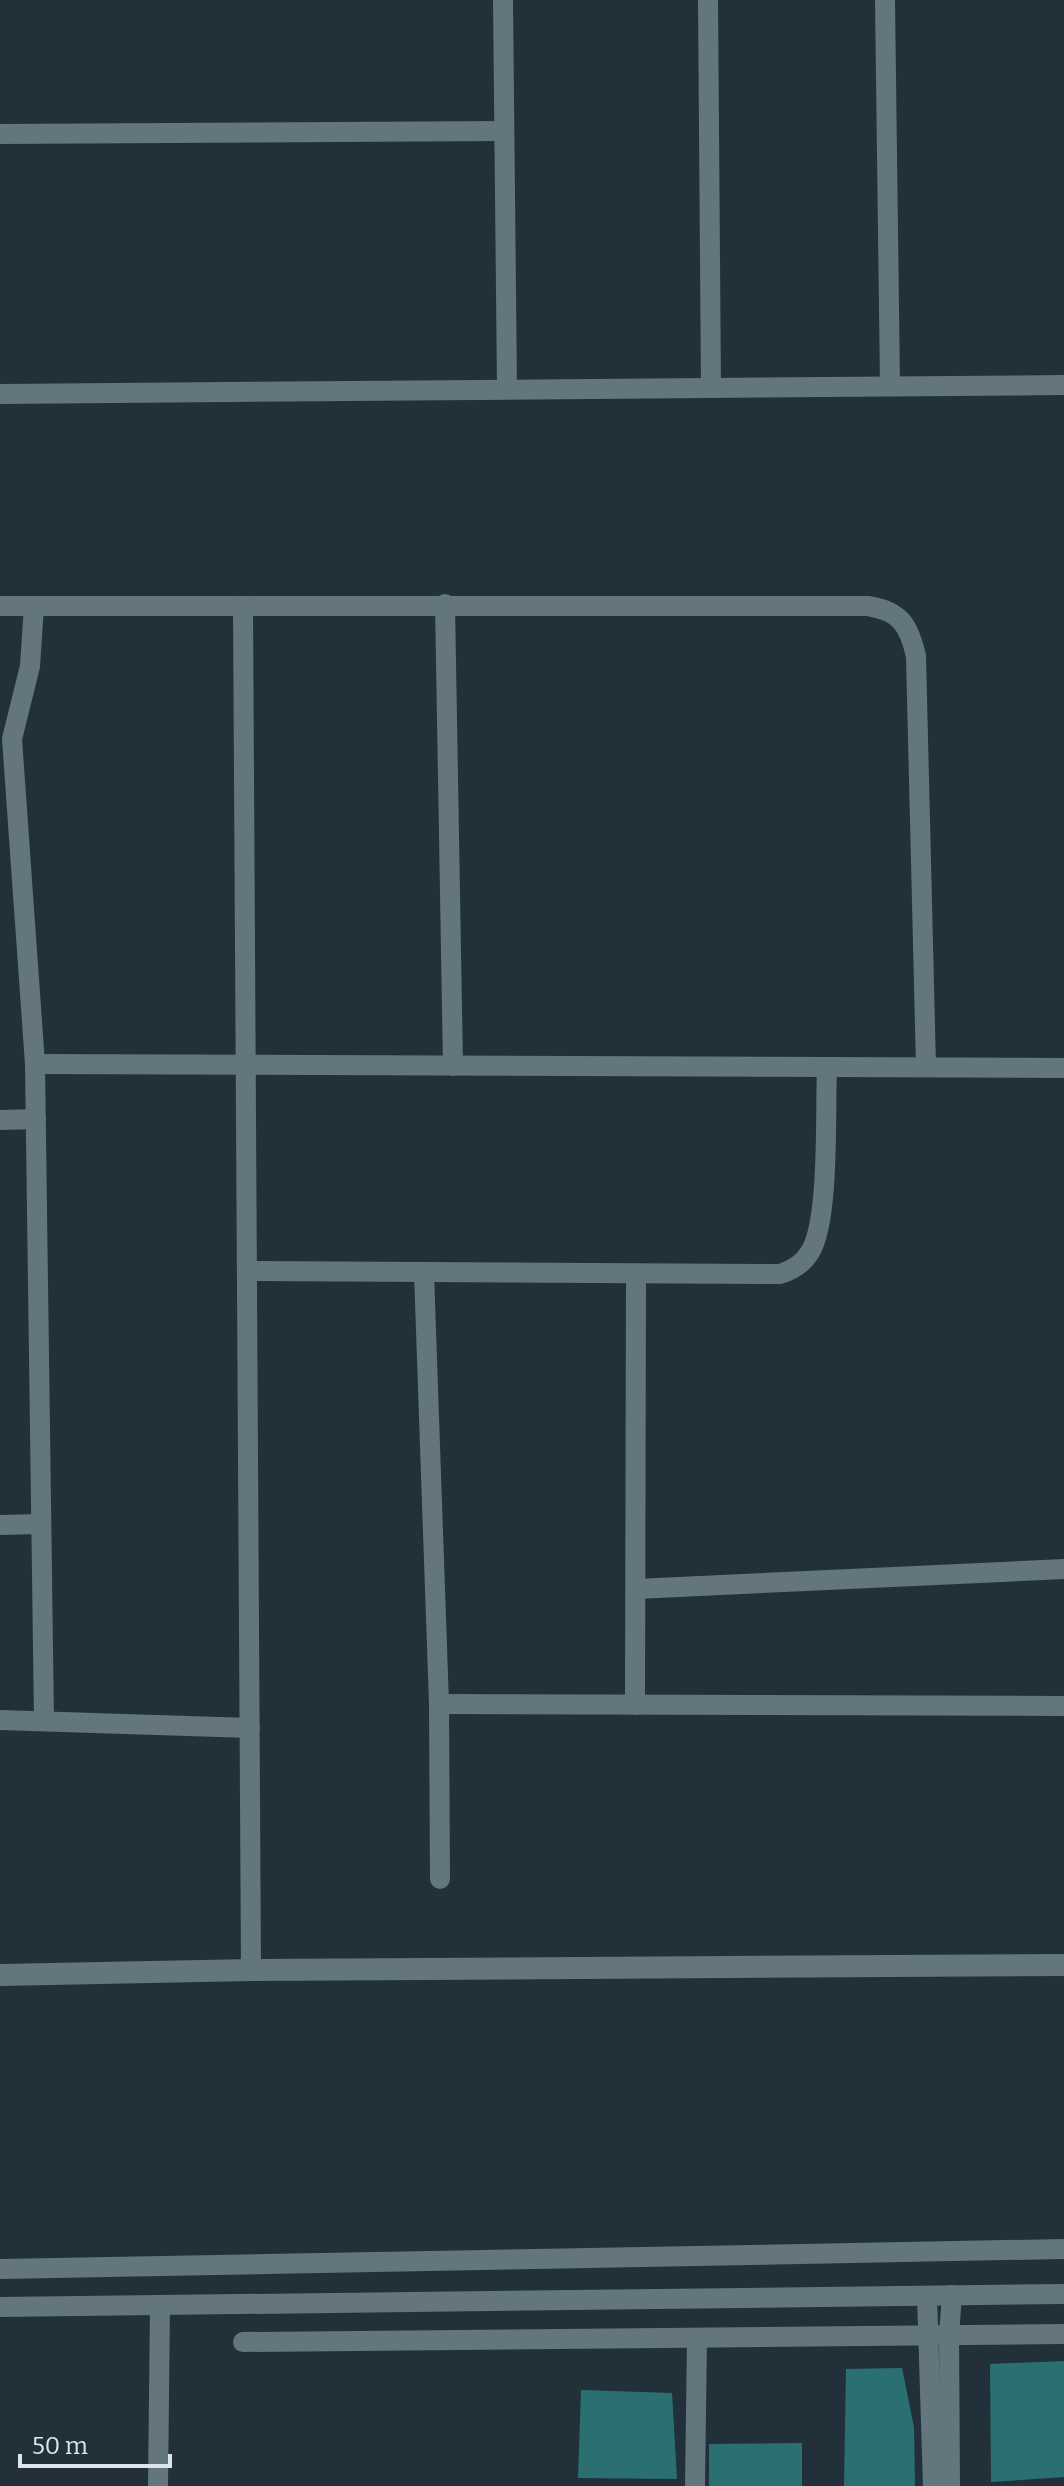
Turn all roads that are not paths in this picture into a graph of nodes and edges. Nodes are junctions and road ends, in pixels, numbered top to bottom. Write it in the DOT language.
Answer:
graph roads {
  1 [pos="503,0"];
  2 [pos="708,0"];
  3 [pos="885,0"];
  4 [pos="504,131"];
  5 [pos="0,134"];
  6 [pos="1064,385"];
  7 [pos="890,386"];
  8 [pos="711,388"];
  9 [pos="507,389"];
  10 [pos="0,394"];
  11 [pos="445,604"];
  12 [pos="0,606"];
  13 [pos="34,606"];
  14 [pos="243,606"];
  15 [pos="0,720"];
  16 [pos="12,739"];
  17 [pos="35,1064"];
  18 [pos="246,1065"];
  19 [pos="453,1066"];
  20 [pos="827,1067"];
  21 [pos="926,1067"];
  22 [pos="1064,1068"];
  23 [pos="36,1119"];
  24 [pos="0,1120"];
  25 [pos="247,1271"];
  26 [pos="424,1273"];
  27 [pos="636,1275"];
  28 [pos="41,1524"];
  29 [pos="0,1525"];
  30 [pos="1064,1569"];
  31 [pos="636,1589"];
  32 [pos="439,1704"];
  33 [pos="635,1705"];
  34 [pos="1064,1706"];
  35 [pos="0,1720"];
  36 [pos="44,1721"];
  37 [pos="250,1728"];
  38 [pos="440,1879"];
  39 [pos="1064,1965"];
  40 [pos="251,1970"];
  41 [pos="0,1975"];
  42 [pos="1064,2249"];
  43 [pos="0,2269"];
  44 [pos="1064,2294"];
  45 [pos="952,2295"];
  46 [pos="927,2296"];
  47 [pos="160,2305"];
  48 [pos="0,2307"];
  49 [pos="1064,2334"];
  50 [pos="939,2335"];
  51 [pos="697,2338"];
  52 [pos="243,2342"];
  53 [pos="158,2486"];
  54 [pos="695,2486"];
  55 [pos="933,2486"];
  56 [pos="950,2486"];
  1 -- 4 [label="street"];
  2 -- 8 [label="street"];
  3 -- 7 [label="street"];
  4 -- 5 [label="street"];
  4 -- 9 [label="street"];
  6 -- 7 [label="street"];
  7 -- 8 [label="street"];
  8 -- 9 [label="street"];
  9 -- 10 [label="street"];
  11 -- 14 [label="street"];
  11 -- 19 [label="street"];
  11 -- 21 [label="street"];
  12 -- 13 [label="street"];
  13 -- 14 [label="street"];
  13 -- 16 [label="street"];
  14 -- 18 [label="street"];
  15 -- 16 [label="street"];
  16 -- 17 [label="street"];
  17 -- 18 [label="street"];
  17 -- 23 [label="street"];
  18 -- 19 [label="street"];
  18 -- 25 [label="street"];
  19 -- 20 [label="street"];
  20 -- 21 [label="street"];
  20 -- 27 [label="street"];
  21 -- 22 [label="street"];
  23 -- 24 [label="street"];
  23 -- 28 [label="street"];
  25 -- 26 [label="street"];
  25 -- 37 [label="street"];
  26 -- 27 [label="street"];
  26 -- 32 [label="street"];
  27 -- 31 [label="street"];
  28 -- 29 [label="street"];
  28 -- 36 [label="street"];
  30 -- 31 [label="street"];
  31 -- 33 [label="street"];
  32 -- 33 [label="street"];
  32 -- 38 [label="street"];
  33 -- 34 [label="street"];
  35 -- 36 [label="street"];
  36 -- 37 [label="street"];
  37 -- 40 [label="street"];
  39 -- 40 [label="street"];
  40 -- 41 [label="street"];
  42 -- 43 [label="street"];
  44 -- 45 [label="street"];
  45 -- 46 [label="street"];
  45 -- 50 [label="street"];
  46 -- 47 [label="street"];
  46 -- 50 [label="street"];
  47 -- 48 [label="street"];
  47 -- 53 [label="street"];
  49 -- 50 [label="street"];
  50 -- 51 [label="street"];
  50 -- 55 [label="street"];
  50 -- 56 [label="street"];
  51 -- 52 [label="street"];
  51 -- 54 [label="street"];
}
